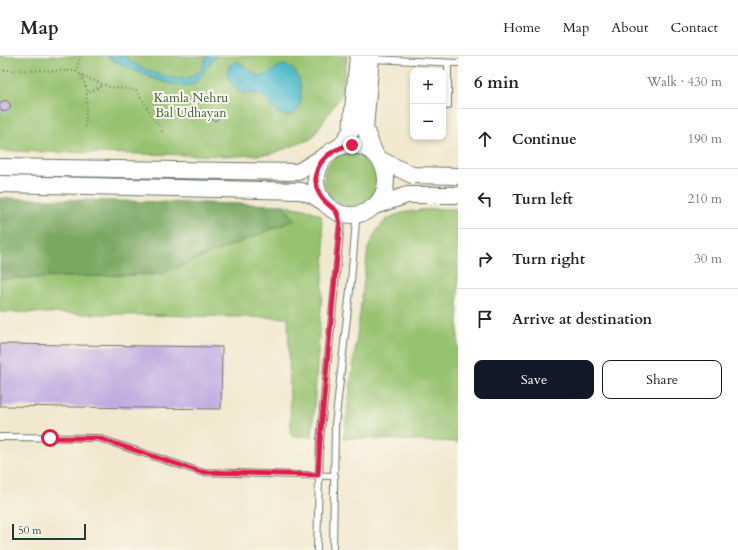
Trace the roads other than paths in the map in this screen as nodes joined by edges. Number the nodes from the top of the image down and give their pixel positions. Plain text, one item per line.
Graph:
1 (364, 57) edge
2 (448, 63) junction
3 (458, 63) edge
4 (448, 106) dead end
5 (334, 150) junction
6 (378, 157) junction
7 (0, 167) edge
8 (458, 176) edge
9 (0, 184) edge
10 (458, 195) edge
11 (330, 207) junction
12 (369, 210) junction
13 (0, 437) edge
14 (318, 475) junction
15 (335, 476) junction
16 (316, 550) edge
17 (333, 550) edge

1 - 2 lane
1 - 5 main road
1 - 6 main road
2 - 3 lane
2 - 4 lane
5 - 6 main road
5 - 7 main road
5 - 11 main road
6 - 8 main road
6 - 12 main road
9 - 11 main road
10 - 12 main road
11 - 12 main road
11 - 14 lane
12 - 15 lane
13 - 14 lane
14 - 15 lane
14 - 16 lane
15 - 17 lane

